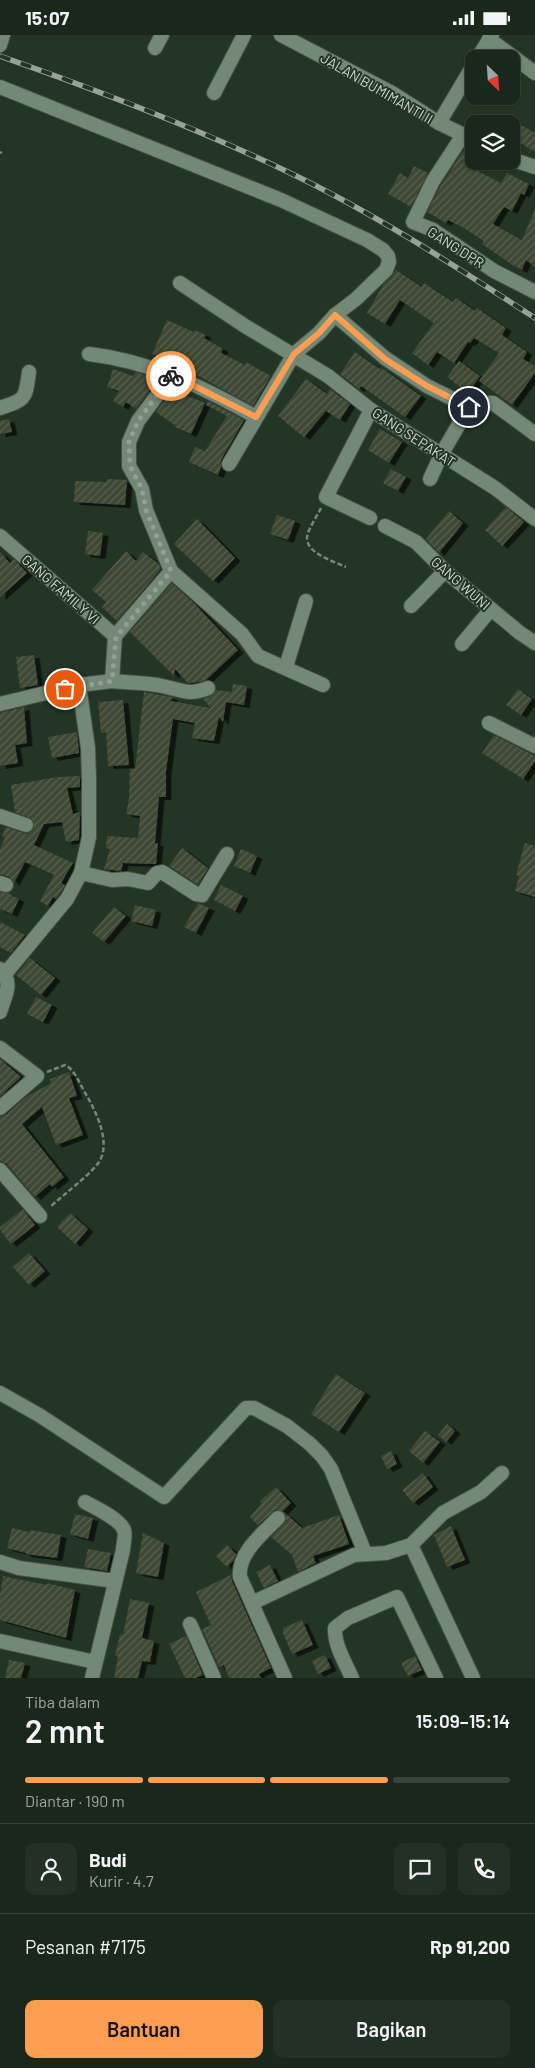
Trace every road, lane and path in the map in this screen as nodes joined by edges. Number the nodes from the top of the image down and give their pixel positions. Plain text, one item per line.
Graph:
1 (4, 35) edge
2 (162, 35) edge
3 (244, 35) edge
4 (281, 35) edge
5 (490, 37) edge
6 (0, 45) edge
7 (155, 48) dead end
8 (482, 50) edge
9 (535, 73) edge
10 (465, 80) edge
11 (0, 87) edge
12 (214, 93) dead end
13 (439, 123) junction
14 (465, 135) edge
15 (465, 142) edge
16 (520, 162) edge
17 (535, 167) edge
18 (180, 283) dead end
19 (535, 292) edge
20 (335, 315) junction
21 (89, 354) dead end
22 (294, 354) junction
23 (29, 372) dead end
24 (173, 375) junction
25 (469, 407) junction
26 (0, 408) edge
27 (371, 410) junction
28 (256, 417) junction
29 (535, 434) edge
30 (441, 455) junction
31 (229, 464) dead end
32 (430, 479) dead end
33 (326, 497) junction
34 (370, 518) dead end
35 (535, 519) edge
36 (385, 525) dead end
37 (0, 536) edge
38 (346, 567) dead end
39 (171, 571) junction
40 (444, 571) junction
41 (306, 601) dead end
42 (411, 606) dead end
43 (491, 609) junction
44 (116, 637) junction
45 (535, 643) edge
46 (462, 644) dead end
47 (286, 667) junction
48 (112, 681) junction
49 (79, 685) junction
50 (323, 685) dead end
51 (208, 688) dead end
52 (0, 704) edge
53 (489, 723) dead end
54 (535, 746) edge
55 (0, 816) edge
56 (26, 825) dead end
57 (227, 854) dead end
58 (82, 873) junction
59 (3, 971) edge
60 (0, 1012) edge
61 (0, 1048) edge
62 (37, 1075) junction
63 (0, 1108) edge
64 (0, 1171) edge
65 (40, 1215) joint
66 (0, 1393) edge
67 (502, 1473) dead end
68 (86, 1502) dead end
69 (278, 1518) dead end
70 (411, 1545) junction
71 (365, 1553) junction
72 (0, 1562) edge
73 (115, 1581) junction
74 (252, 1603) junction
75 (190, 1624) dead end
76 (0, 1641) edge
77 (95, 1662) junction
78 (92, 1678) edge
79 (214, 1678) edge
80 (285, 1678) edge
81 (352, 1678) edge
82 (436, 1678) edge
83 (473, 1678) edge

1 - 6 street
2 - 7 street
3 - 12 street
4 - 13 street, JALAN BUMIMANTI II
5 - 8 street
5 - 9 street
10 - 13 street
11 - 20 street
13 - 14 street, JALAN BUMIMANTI II
15 - 19 street, GANG DPR
16 - 17 street
18 - 22 street, GANG SEPAKAT
20 - 22 street
20 - 25 street
21 - 24 street
22 - 27 street, GANG SEPAKAT
22 - 28 street
23 - 26 street
24 - 28 street
24 - 39 street
25 - 29 street
25 - 30 street
27 - 30 street, GANG SEPAKAT
27 - 33 street
28 - 31 street
30 - 32 street
30 - 35 street, GANG SEPAKAT
33 - 34 street
33 - 38 path
36 - 40 street, GANG WUNI
37 - 44 street, GANG FAMILY VI
39 - 44 street
39 - 47 street
40 - 42 street
40 - 43 street, GANG WUNI
41 - 47 street
43 - 45 street, GANG WUNI
43 - 46 street
44 - 48 street
47 - 50 street
48 - 49 street
48 - 51 street
49 - 52 street
49 - 58 street
53 - 54 street
55 - 56 street
57 - 58 street
58 - 59 street
59 - 60 street
61 - 62 street
62 - 63 street
62 - 65 path
64 - 65 street
66 - 71 street
67 - 70 street
68 - 73 street
69 - 74 street
70 - 71 street
70 - 83 street
71 - 74 street
72 - 73 street
73 - 77 street
74 - 80 street
75 - 79 street
76 - 77 street
77 - 78 street
81 - 82 street

